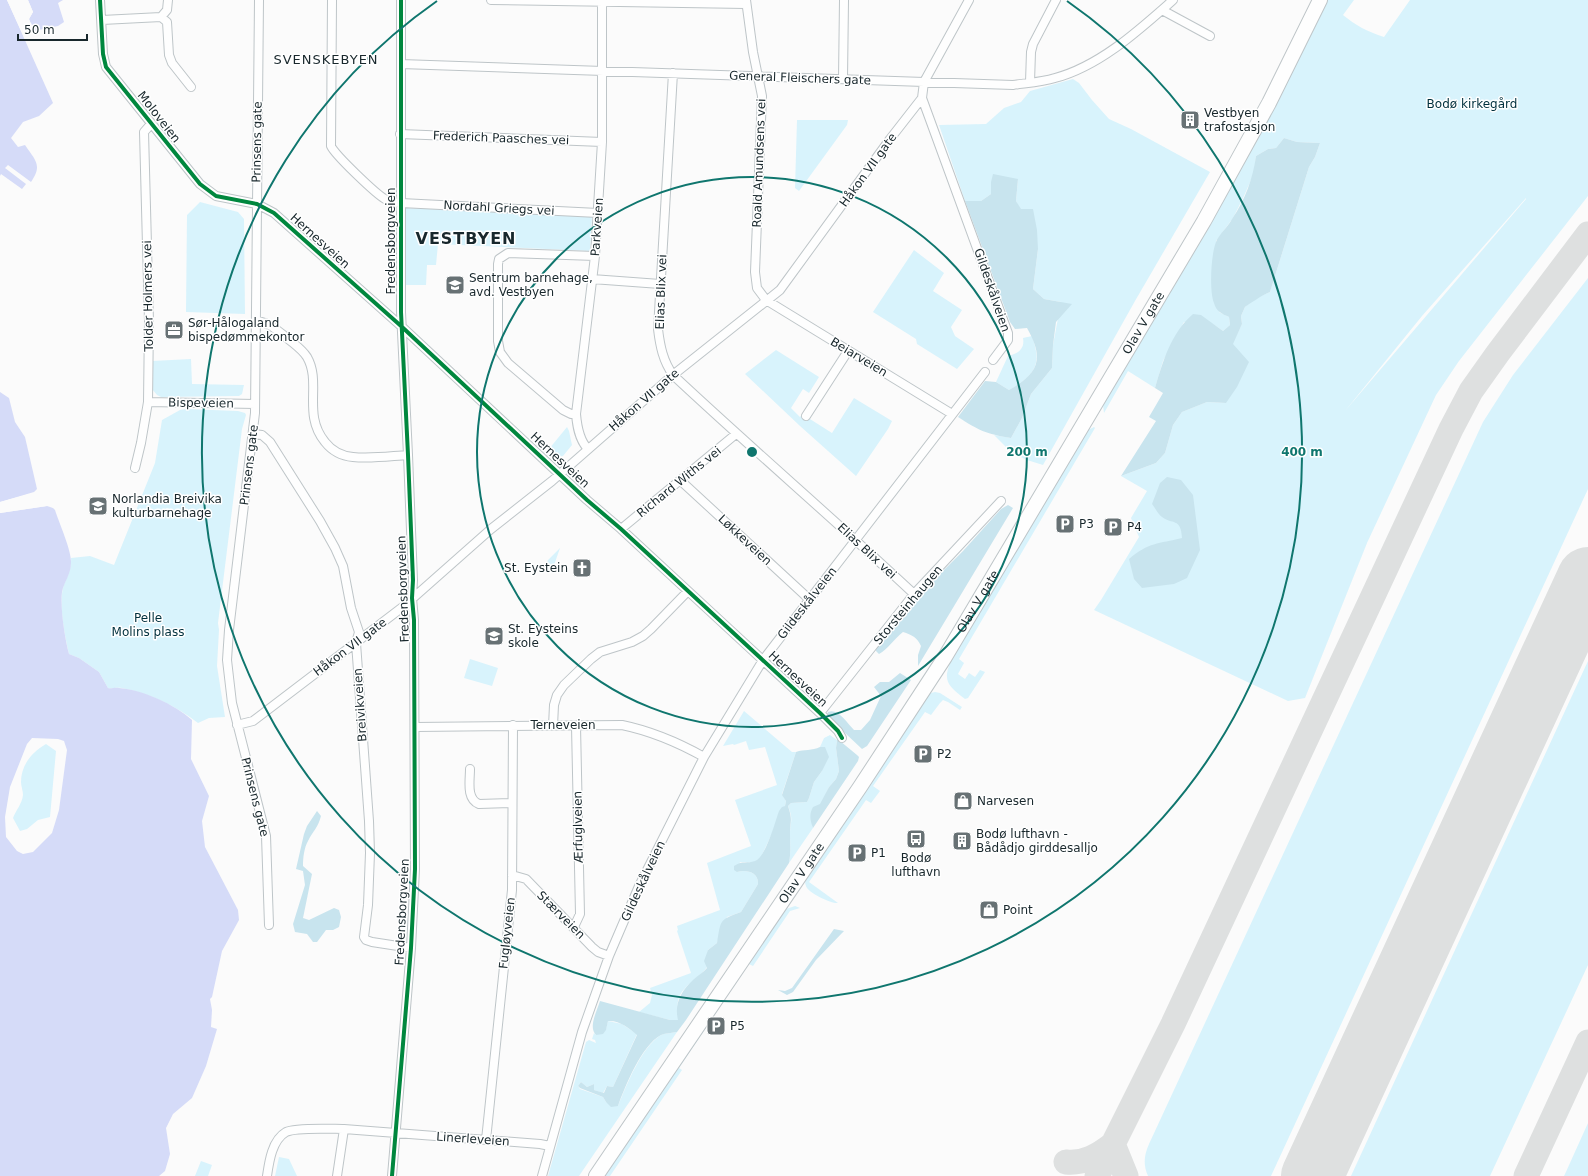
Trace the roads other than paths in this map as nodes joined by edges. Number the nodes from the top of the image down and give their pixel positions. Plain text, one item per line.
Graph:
1 (100, 0) edge
2 (168, 0) edge
3 (259, 0) edge
4 (332, 0) edge
5 (401, 0) edge
6 (491, 0) edge
7 (844, 0) edge
8 (968, 0) edge
9 (1056, 0) edge
10 (1173, 0) edge
11 (1320, 0) edge
12 (602, 1) edge
13 (746, 2) edge
14 (1162, 10) junction
15 (161, 17) junction
16 (102, 20) junction
17 (1210, 36) dead end
18 (401, 64) junction
19 (602, 72) junction
20 (673, 73) junction
21 (758, 77) junction
22 (843, 79) junction
23 (924, 82) junction
24 (1030, 82) junction
25 (191, 87) dead end
26 (922, 98) junction
27 (151, 124) junction
28 (400, 134) junction
29 (602, 142) junction
30 (401, 203) junction
31 (257, 204) junction
32 (598, 213) junction
33 (596, 256) junction
34 (592, 279) junction
35 (660, 284) junction
36 (766, 300) junction
37 (256, 321) junction
38 (401, 326) junction
39 (848, 351) junction
40 (993, 360) dead end
41 (985, 372) dead end
42 (673, 375) junction
43 (148, 402) junction
44 (255, 404) junction
45 (576, 414) junction
46 (952, 414) junction
47 (806, 416) dead end
48 (253, 434) junction
49 (736, 434) junction
50 (588, 449) junction
51 (408, 455) junction
52 (134, 468) dead end
53 (560, 474) junction
54 (681, 481) junction
55 (1001, 501) dead end
56 (621, 529) junction
57 (856, 539) junction
58 (688, 591) junction
59 (914, 594) junction
60 (412, 598) junction
61 (809, 599) junction
62 (356, 643) junction
63 (763, 660) junction
64 (820, 713) junction
65 (237, 725) junction
66 (512, 725) junction
67 (553, 726) junction
68 (576, 726) junction
69 (415, 727) junction
70 (842, 738) dead end
71 (704, 757) junction
72 (470, 769) dead end
73 (512, 803) junction
74 (512, 876) junction
75 (269, 925) dead end
76 (574, 927) junction
77 (411, 948) junction
78 (609, 956) junction
79 (344, 1129) junction
80 (396, 1133) junction
81 (486, 1140) junction
82 (550, 1146) junction
83 (267, 1176) edge
84 (337, 1176) edge
85 (392, 1176) edge
86 (542, 1176) edge
87 (596, 1176) edge

1 - 16 street, Moloveien
2 - 15 street
3 - 31 street, Prinsens gate
4 - 30 street, Nordahl Griegs vei
5 - 18 street, Fredensborgveien
6 - 12 street
7 - 22 street
8 - 23 street
9 - 24 street
10 - 14 street, General Fleischers gate
11 - 87 highway, Olav V gate
12 - 13 street
12 - 19 street, Parkveien
13 - 21 street, Roald Amundsens vei
14 - 17 street
14 - 24 street, General Fleischers gate
15 - 16 street
15 - 25 street
16 - 27 street, Moloveien
18 - 19 street, General Fleischers gate
18 - 28 street, Fredensborgveien
19 - 20 street, General Fleischers gate
19 - 29 street, Parkveien
20 - 21 street, General Fleischers gate
20 - 35 street, Elias Blix vei
21 - 22 street, General Fleischers gate
21 - 36 street, Roald Amundsens vei
22 - 23 street, General Fleischers gate
23 - 24 street, General Fleischers gate
23 - 26 street
26 - 36 street, Håkon VII gate
26 - 40 street, Gildeskålveien
27 - 31 street, Moloveien
27 - 43 street, Tolder Holmers vei
28 - 29 street, Frederich Paasches vei
28 - 30 street, Fredensborgveien
29 - 32 street, Parkveien
30 - 32 street, Nordahl Griegs vei
30 - 38 street, Fredensborgveien
31 - 37 street, Prinsens gate
31 - 38 street, Hernesveien
32 - 33 street, Parkveien
33 - 34 street, Parkveien
33 - 45 street
34 - 35 street
34 - 45 street, Parkveien
35 - 42 street, Elias Blix vei
36 - 39 street, Beiarveien
36 - 42 street, Håkon VII gate
37 - 44 street, Prinsens gate
37 - 51 street
38 - 51 street, Fredensborgveien
38 - 53 street, Hernesveien
39 - 46 street, Beiarveien
39 - 47 street
41 - 46 street, Gildeskålveien
42 - 49 street, Elias Blix vei
42 - 50 street, Håkon VII gate
43 - 44 street, Bispeveien
43 - 52 street, Tolder Holmers vei
44 - 48 street, Prinsens gate
45 - 50 street, Parkveien
46 - 57 street, Gildeskålveien
48 - 62 street, Breivikveien
48 - 65 street, Prinsens gate
49 - 54 street, Richard Withs vei
49 - 57 street, Elias Blix vei
50 - 53 street, Håkon VII gate
51 - 60 street, Fredensborgveien
53 - 56 street, Hernesveien
53 - 60 street, Håkon VII gate
54 - 56 street, Richard Withs vei
54 - 61 street, Løkkeveien
55 - 59 street, Storsteinhaugen
56 - 58 street, Hernesveien
57 - 59 street, Elias Blix vei
57 - 61 street, Gildeskålveien
58 - 63 street, Hernesveien
58 - 67 street
59 - 64 street, Storsteinhaugen
60 - 62 street, Håkon VII gate
60 - 69 street, Fredensborgveien
61 - 63 street, Gildeskålveien
62 - 65 street, Håkon VII gate
62 - 77 street, Breivikveien
63 - 64 street, Hernesveien
63 - 71 street, Gildeskålveien
64 - 70 street, Hernesveien
65 - 75 street, Prinsens gate
66 - 67 street, Terneveien
66 - 69 street, Terneveien
66 - 73 street, Fugløyveien
67 - 68 street, Terneveien
68 - 71 street, Terneveien
68 - 76 street, Ærfuglveien
69 - 77 street, Fredensborgveien
71 - 78 street, Gildeskålveien
72 - 73 street
73 - 74 street, Fugløyveien
74 - 76 street, Stærveien
74 - 81 street, Fugløyveien
76 - 78 street, Stærveien
77 - 80 street, Fredensborgveien
78 - 82 street, Gildeskålveien
79 - 80 street, Linerleveien
79 - 83 street, Linerleveien
79 - 84 street
80 - 81 street, Linerleveien
80 - 85 street, Fredensborgveien
81 - 82 street, Linerleveien
82 - 86 street, Gildeskålveien

